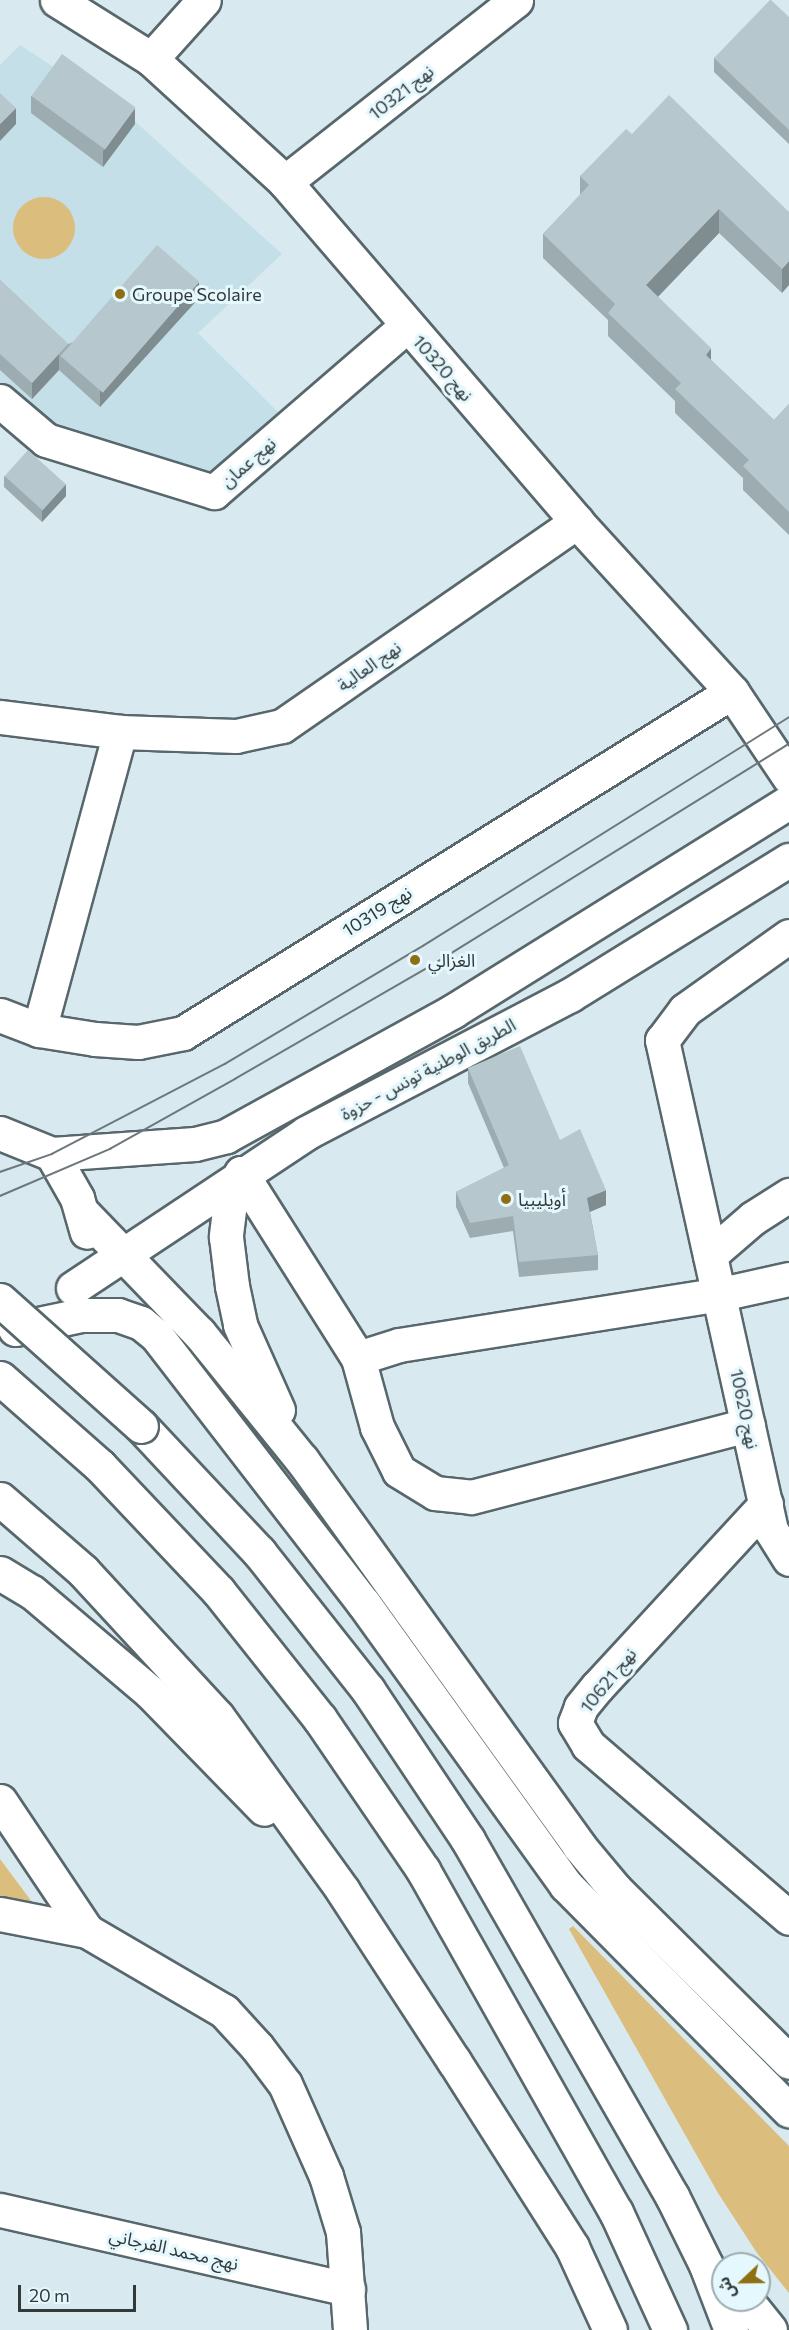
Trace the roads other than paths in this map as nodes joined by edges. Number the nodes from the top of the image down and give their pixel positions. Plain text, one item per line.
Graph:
1 (57, 0) edge
2 (204, 0) edge
3 (515, 0) edge
4 (151, 59) junction
5 (285, 182) junction
6 (406, 326) junction
7 (0, 401) edge
8 (577, 522) junction
9 (732, 692) junction
10 (0, 717) edge
11 (128, 731) junction
12 (789, 777) edge
13 (789, 802) edge
14 (789, 860) edge
15 (789, 936) edge
16 (0, 1015) edge
17 (39, 1030) junction
18 (0, 1133) edge
19 (52, 1154) junction
20 (241, 1173) junction
21 (789, 1195) edge
22 (82, 1212) junction
23 (789, 1212) edge
24 (753, 1218) junction
25 (120, 1255) junction
26 (710, 1255) junction
27 (789, 1279) edge
28 (73, 1288) junction
29 (721, 1294) junction
30 (0, 1300) edge
31 (8, 1335) edge
32 (358, 1358) junction
33 (0, 1378) edge
34 (748, 1425) junction
35 (302, 1460) junction
36 (0, 1499) edge
37 (766, 1504) junction
38 (789, 1559) edge
39 (0, 1573) edge
40 (0, 1801) edge
41 (342, 1891) junction
42 (0, 1914) edge
43 (789, 1918) edge
44 (87, 1931) junction
45 (789, 2062) edge
46 (789, 2110) edge
47 (672, 2196) junction
48 (0, 2210) edge
49 (712, 2252) edge
50 (348, 2289) junction
51 (756, 2312) edge
52 (350, 2330) edge
53 (610, 2330) edge
54 (670, 2330) edge
55 (731, 2330) edge
56 (770, 2330) edge

1 - 4 main road, نهج 10320
2 - 4 main road
3 - 5 main road, نهج 10321
4 - 5 main road, نهج 10320
5 - 6 main road, نهج 10320
6 - 7 main road, نهج عمان
6 - 8 main road, نهج 10320
8 - 9 main road, نهج 10320
8 - 11 main road, نهج العالية
9 - 12 main road, نهج 10320
9 - 17 main road, نهج 10319
10 - 11 main road, نهج العالية
11 - 17 main road
13 - 19 main road, الطريق الوطنية تونس - حزوة
14 - 20 main road, الطريق الوطنية تونس - حزوة
15 - 26 main road
16 - 17 main road, نهج 10319
18 - 19 main road
19 - 22 main road
20 - 25 main road, الطريق الوطنية تونس - حزوة
20 - 32 main road
20 - 35 main road
21 - 24 main road
22 - 25 main road
22 - 28 main road
23 - 24 main road
24 - 26 main road
25 - 28 main road, الطريق الوطنية تونس - حزوة
25 - 35 main road
26 - 29 main road, نهج 10620
27 - 29 main road
28 - 31 main road, الطريق الوطنية تونس - حزوة
29 - 32 main road
29 - 34 main road, نهج 10620
30 - 47 main road, bridge
31 - 46 main road
32 - 34 main road
33 - 54 main road
34 - 37 main road, نهج 10620
35 - 45 main road
36 - 41 main road
37 - 38 main road, نهج 10620
37 - 43 main road, نهج 10621
39 - 41 main road
40 - 44 main road
41 - 53 main road
42 - 44 main road
44 - 50 main road
47 - 49 main road
47 - 55 main road
48 - 50 main road, نهج محمد الفرجاني
50 - 52 main road
51 - 56 main road

